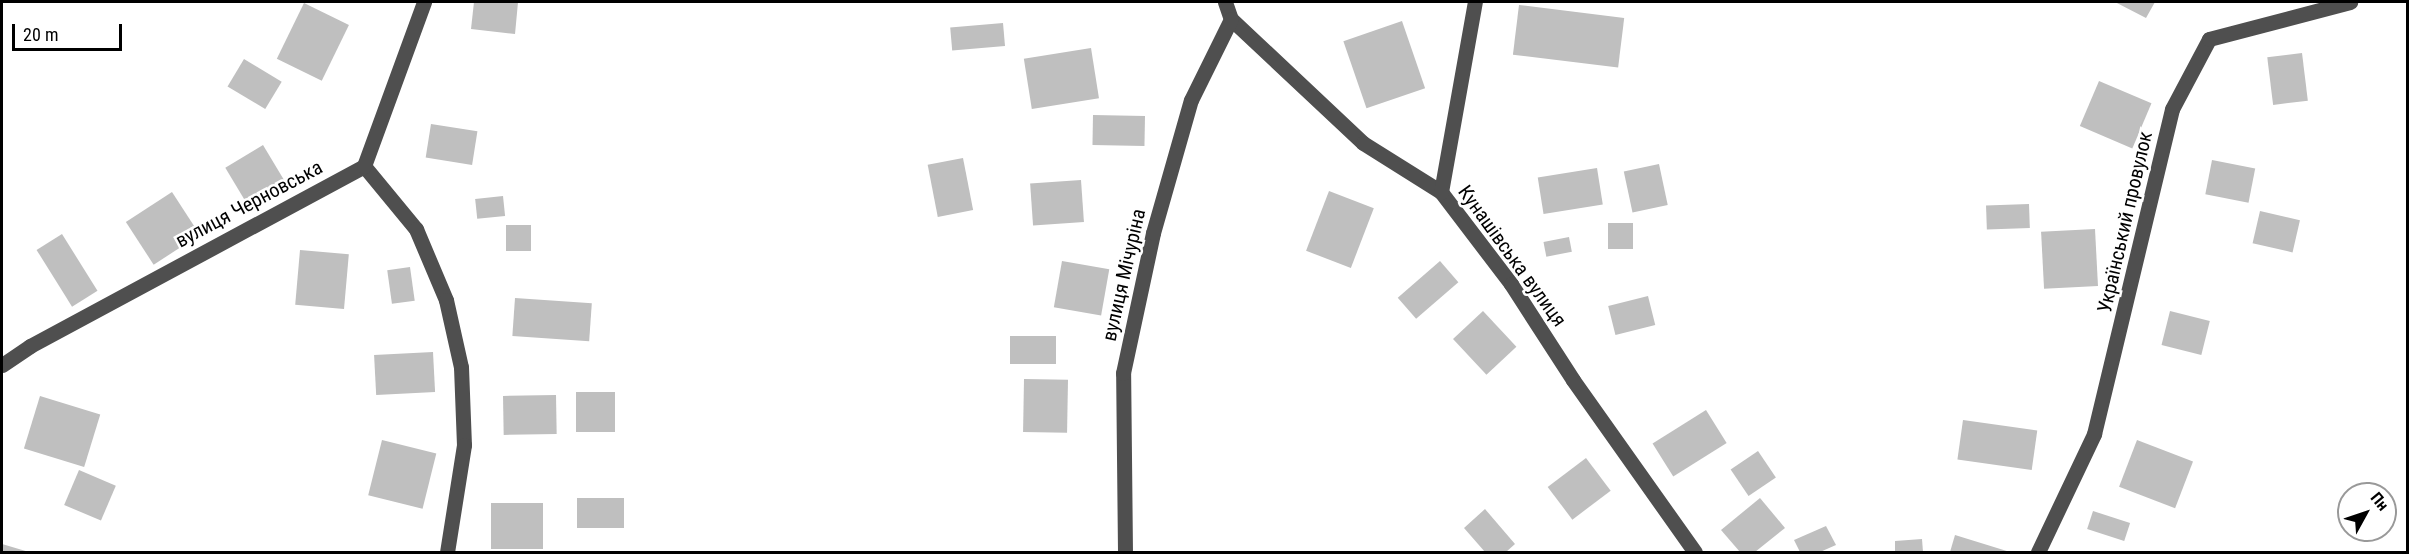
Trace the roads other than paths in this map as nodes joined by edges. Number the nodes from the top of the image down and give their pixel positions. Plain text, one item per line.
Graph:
1 (424, 2) edge
2 (1225, 2) edge
3 (1475, 2) edge
4 (2350, 2) edge
5 (1231, 19) junction
6 (364, 166) junction
7 (1441, 192) junction
8 (2, 365) edge
9 (447, 552) edge
10 (1125, 552) edge
11 (1695, 552) edge
12 (2038, 552) edge

1 - 6 street
2 - 5 street, Кунашівська вулиця
3 - 7 street
4 - 12 street, Український провулок
5 - 7 street, Кунашівська вулиця
5 - 10 street, вулиця Мічуріна
6 - 8 street, вулиця Черновська
6 - 9 street
7 - 11 street, Кунашівська вулиця

